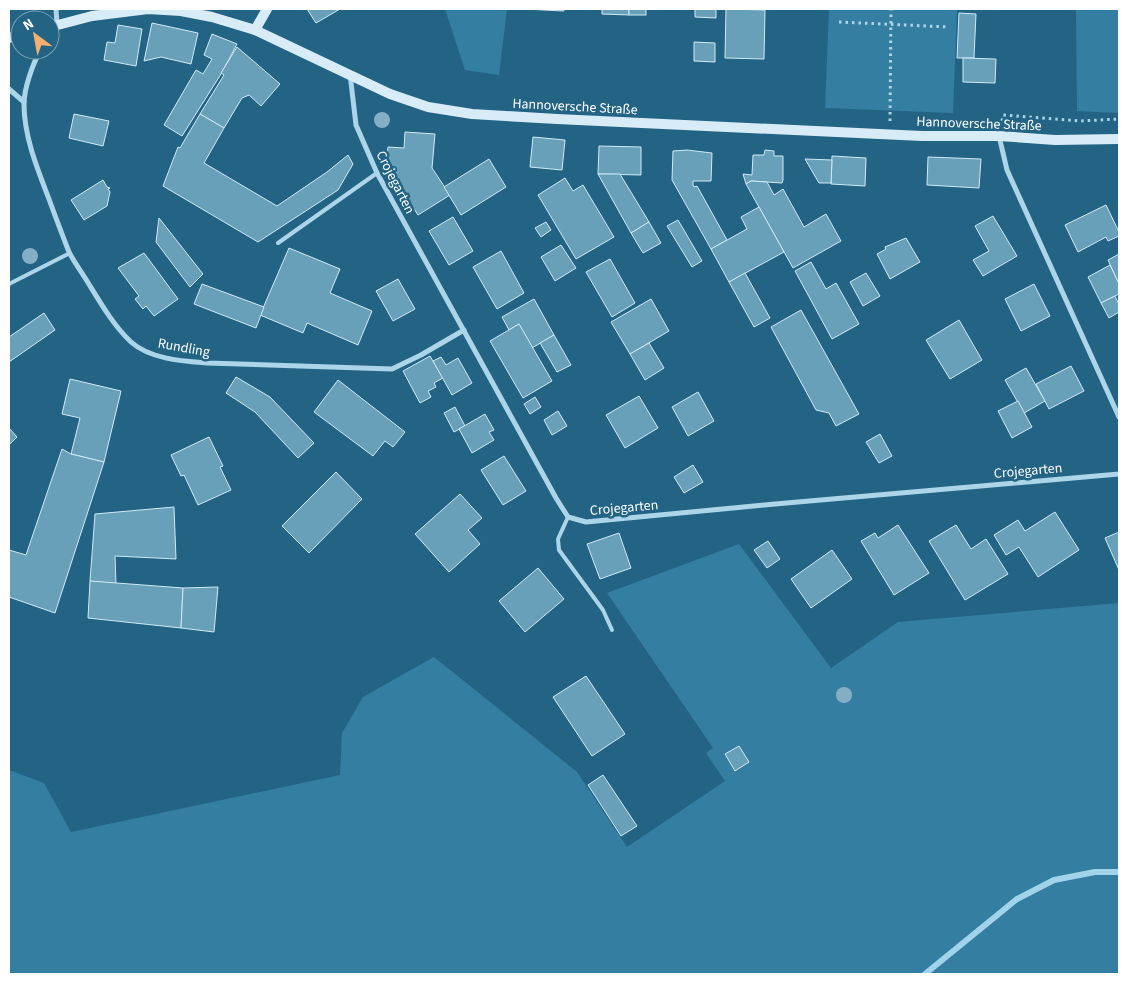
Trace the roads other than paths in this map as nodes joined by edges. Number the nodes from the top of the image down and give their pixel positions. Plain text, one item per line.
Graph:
1 (267, 9) edge
2 (60, 24) edge
3 (256, 30) junction
4 (35, 60) edge
5 (350, 74) junction
6 (9, 89) edge
7 (24, 102) junction
8 (999, 136) junction
9 (1119, 139) edge
10 (377, 173) junction
11 (278, 243) dead end
12 (70, 253) junction
13 (9, 284) edge
14 (464, 330) junction
15 (1119, 417) edge
16 (1119, 474) edge
17 (568, 517) junction
18 (612, 630) dead end

1 - 3 street
2 - 3 street, Hannoversche Straße
3 - 5 street, Hannoversche Straße
4 - 7 street, Rundling
5 - 8 street, Hannoversche Straße
5 - 10 street, Crojegarten
6 - 7 street
7 - 12 street, Rundling
8 - 9 street, Hannoversche Straße
8 - 15 street
10 - 11 lane
10 - 14 street, Crojegarten
12 - 13 lane
12 - 14 street, Rundling
14 - 17 street, Crojegarten
16 - 17 street, Crojegarten
17 - 18 lane

